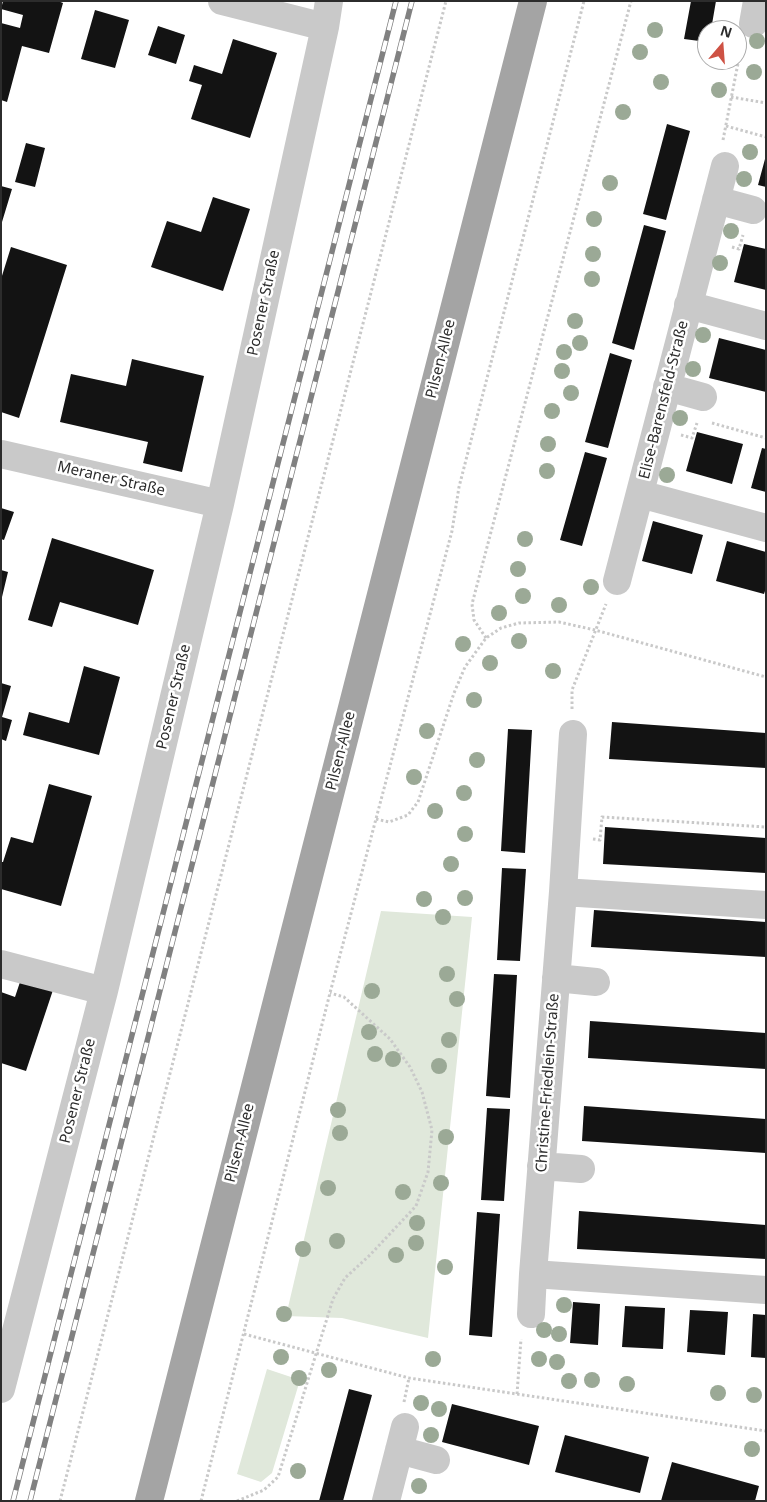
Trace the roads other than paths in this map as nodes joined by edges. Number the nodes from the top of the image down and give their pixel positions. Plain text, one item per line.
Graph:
1 (222, 1) edge
2 (533, 1) edge
3 (327, 14) edge
4 (725, 166) road end
5 (716, 200) junction
6 (753, 210) dead end
7 (688, 306) junction
8 (766, 326) edge
9 (667, 387) junction
10 (702, 413) road end
11 (1, 454) edge
12 (640, 494) junction
13 (220, 504) junction
14 (766, 528) edge
15 (616, 581) road end
16 (573, 734) road end
17 (563, 892) junction
18 (766, 905) edge
19 (1, 964) edge
20 (556, 978) junction
21 (596, 982) dead end
22 (104, 991) junction
23 (542, 1166) junction
24 (581, 1169) dead end
25 (533, 1274) junction
26 (766, 1290) edge
27 (531, 1314) road end
28 (1, 1389) edge
29 (436, 1460) dead end
30 (149, 1501) edge
31 (386, 1501) edge

1 - 3 street
2 - 30 main road, Pilsen-Allee
3 - 13 street, Posener Straße
4 - 5 street, Elise-Barensfeld-Straße
5 - 6 street
5 - 7 street, Elise-Barensfeld-Straße
7 - 8 street, Elise-Barensfeld-Straße
7 - 9 street, Elise-Barensfeld-Straße
9 - 10 street
9 - 12 street, Elise-Barensfeld-Straße
11 - 13 street, Meraner Straße
12 - 14 street, Elise-Barensfeld-Straße
12 - 15 street, Elise-Barensfeld-Straße
13 - 22 street, Posener Straße
16 - 17 street, Christine-Friedlein-Straße
17 - 18 street
17 - 20 street, Christine-Friedlein-Straße
19 - 22 street
20 - 21 street
20 - 23 street, Christine-Friedlein-Straße
22 - 28 street, Posener Straße
23 - 24 street
23 - 25 street, Christine-Friedlein-Straße
25 - 26 street
25 - 27 street, Christine-Friedlein-Straße
29 - 31 street

